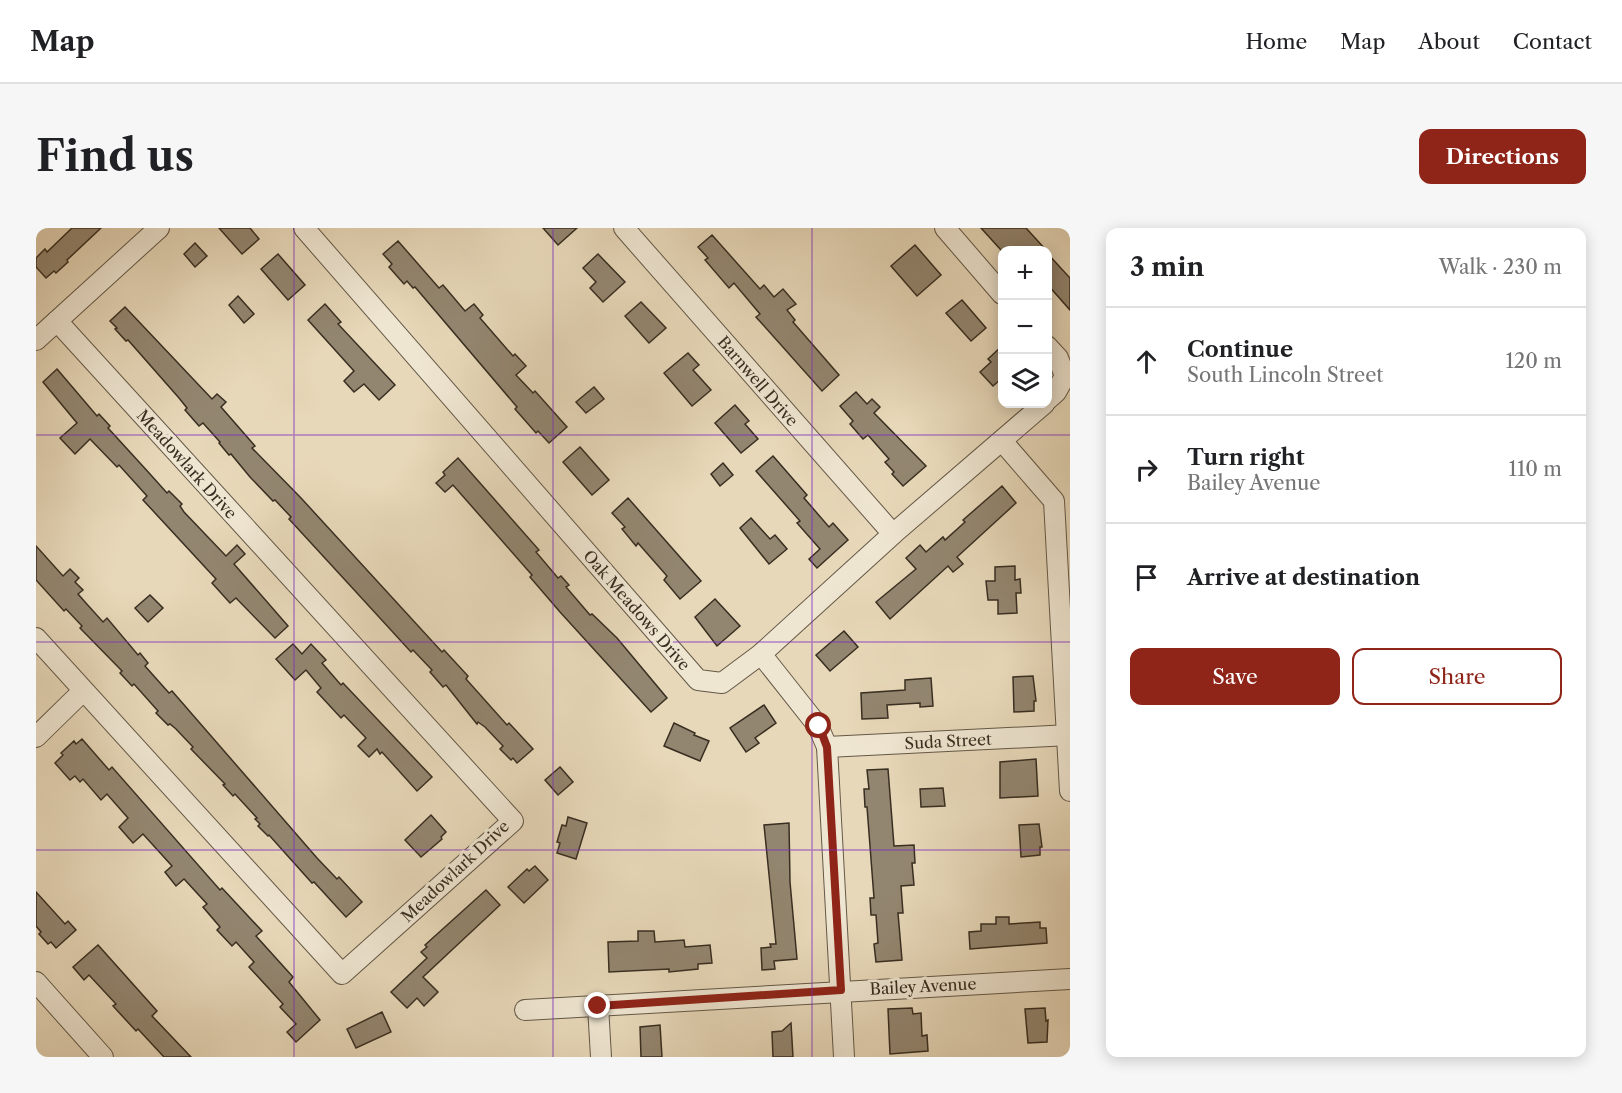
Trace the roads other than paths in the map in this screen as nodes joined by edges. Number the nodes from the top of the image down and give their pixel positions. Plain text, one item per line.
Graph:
1 (159, 228) edge
2 (304, 228) edge
3 (624, 228) edge
4 (945, 228) edge
5 (998, 289) edge
6 (57, 321) junction
7 (36, 340) edge
8 (1052, 351) edge
9 (1052, 396) edge
10 (1039, 408) edge
11 (1002, 441) junction
12 (893, 534) junction
13 (36, 639) edge
14 (761, 654) junction
15 (83, 691) junction
16 (1069, 736) edge
17 (36, 737) edge
18 (827, 747) junction
19 (1070, 791) edge
20 (1070, 979) edge
21 (36, 982) edge
22 (841, 990) junction
23 (598, 1006) junction
24 (525, 1010) dead end
25 (104, 1057) edge
26 (601, 1057) edge
27 (844, 1057) edge

1 - 6 street
2 - 14 street, Oak Meadows Drive
3 - 12 street, Barnwell Drive
4 - 5 street
6 - 7 street
6 - 15 street, Meadowlark Drive
8 - 9 street
10 - 11 street, Oak Meadows Drive
11 - 12 street, Oak Meadows Drive
11 - 16 street
12 - 14 street, Oak Meadows Drive
13 - 15 street, Meadowlark Drive
14 - 18 street
15 - 17 street
16 - 18 street, Suda Street
16 - 19 street
18 - 22 street
20 - 22 street, Bailey Avenue
21 - 25 street
22 - 23 street, Bailey Avenue
22 - 27 street
23 - 24 street, Bailey Avenue
23 - 26 street

